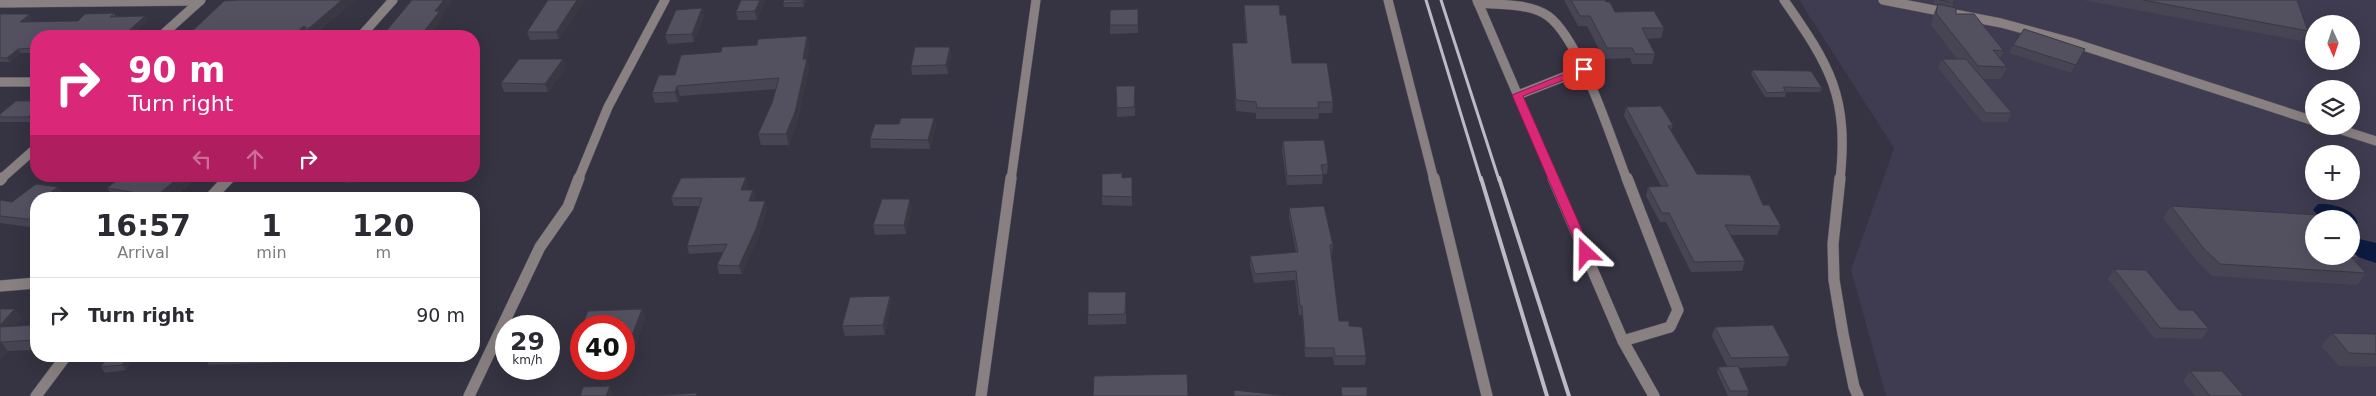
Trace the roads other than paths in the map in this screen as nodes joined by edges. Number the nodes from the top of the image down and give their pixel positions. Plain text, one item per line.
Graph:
1 (393, 0) edge
2 (665, 0) edge
3 (1036, 0) edge
4 (1388, 0) edge
5 (1784, 0) edge
6 (1883, 0) edge
7 (201, 1) edge
8 (1477, 1) edge
9 (0, 3) edge
10 (168, 30) edge
11 (366, 30) edge
12 (1584, 69) junction
13 (0, 82) edge
14 (30, 82) edge
15 (1518, 95) junction
16 (2305, 118) edge
17 (2355, 135) edge
18 (2376, 142) edge
19 (30, 153) edge
20 (0, 180) edge
21 (225, 182) edge
22 (216, 192) edge
23 (30, 284) edge
24 (0, 286) edge
25 (1623, 341) junction
26 (62, 362) edge
27 (36, 396) edge
28 (469, 396) edge
29 (981, 396) edge
30 (1487, 396) edge
31 (1654, 396) edge
32 (1858, 396) edge

1 - 11 street
2 - 28 street
3 - 29 street
4 - 30 street
5 - 32 street
6 - 16 street
7 - 9 street
7 - 10 street
8 - 12 street
8 - 15 street
12 - 15 street
12 - 25 street
13 - 14 street
15 - 25 street
17 - 18 street
19 - 20 street
21 - 22 street
23 - 24 street
25 - 31 street
26 - 27 street

